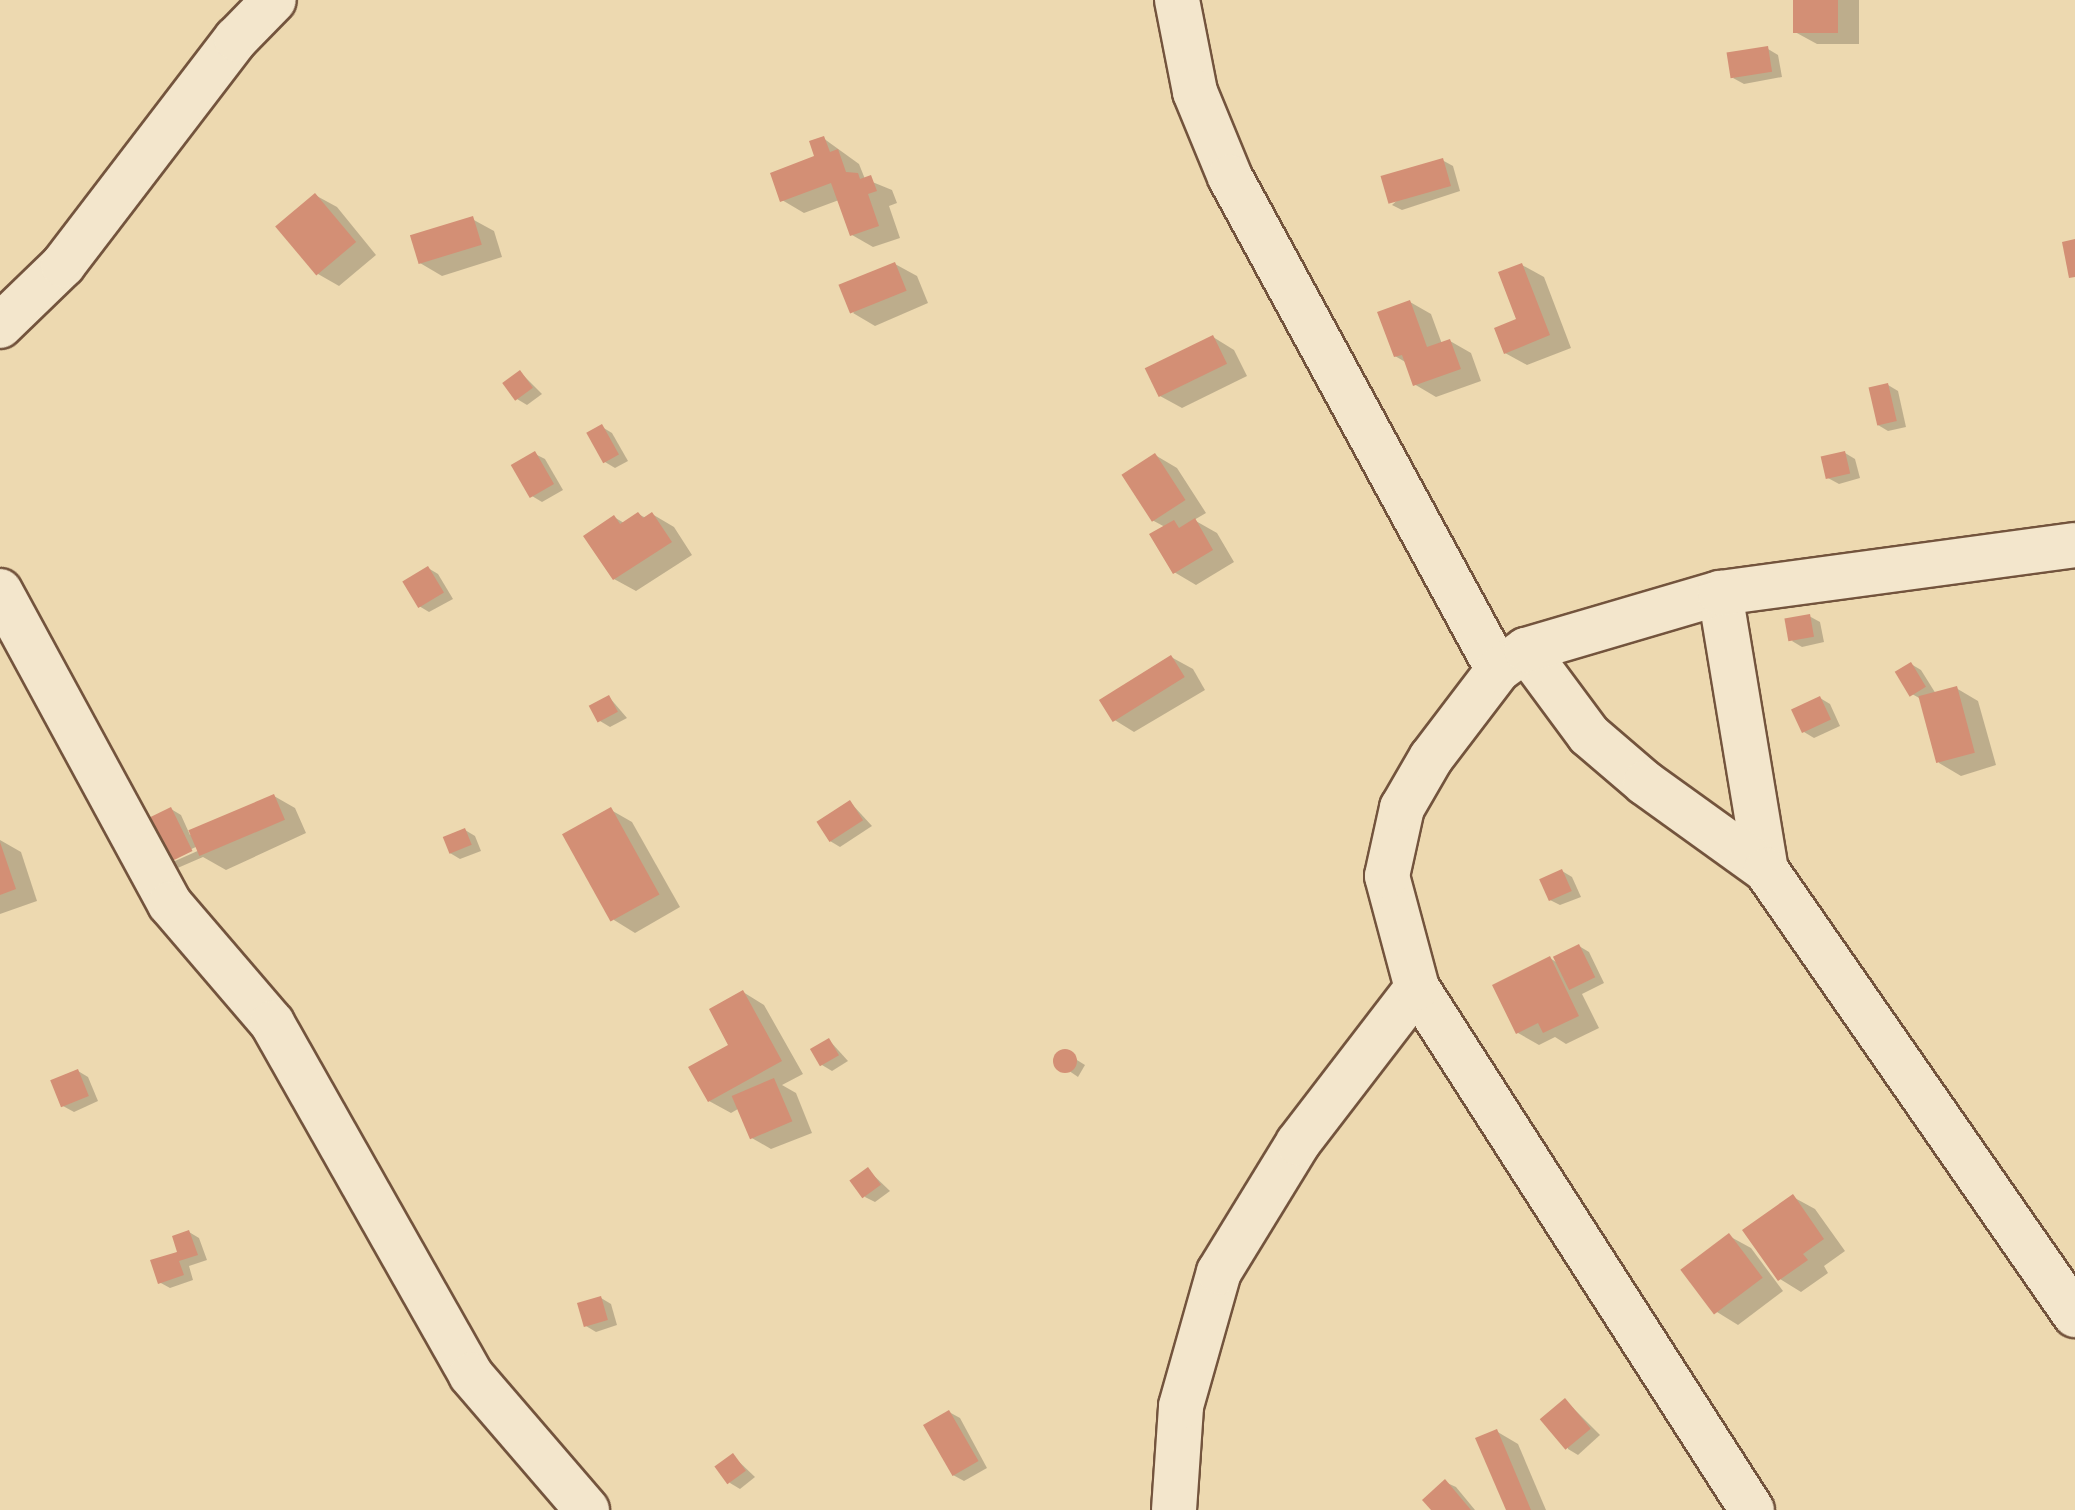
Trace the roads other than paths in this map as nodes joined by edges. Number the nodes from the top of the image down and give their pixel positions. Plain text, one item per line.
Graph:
1 (274, 0) edge
2 (1177, 0) edge
3 (0, 326) edge
4 (2075, 545) edge
5 (0, 591) edge
6 (1720, 593) junction
7 (1512, 660) junction
8 (1766, 870) junction
9 (1417, 988) junction
10 (2075, 1315) edge
11 (587, 1510) edge
12 (1174, 1510) edge
13 (1752, 1510) edge

1 - 3 street
2 - 7 street
4 - 6 street
5 - 11 street
6 - 7 street
6 - 8 street
7 - 8 street
7 - 9 street
8 - 10 street
9 - 12 street
9 - 13 street

